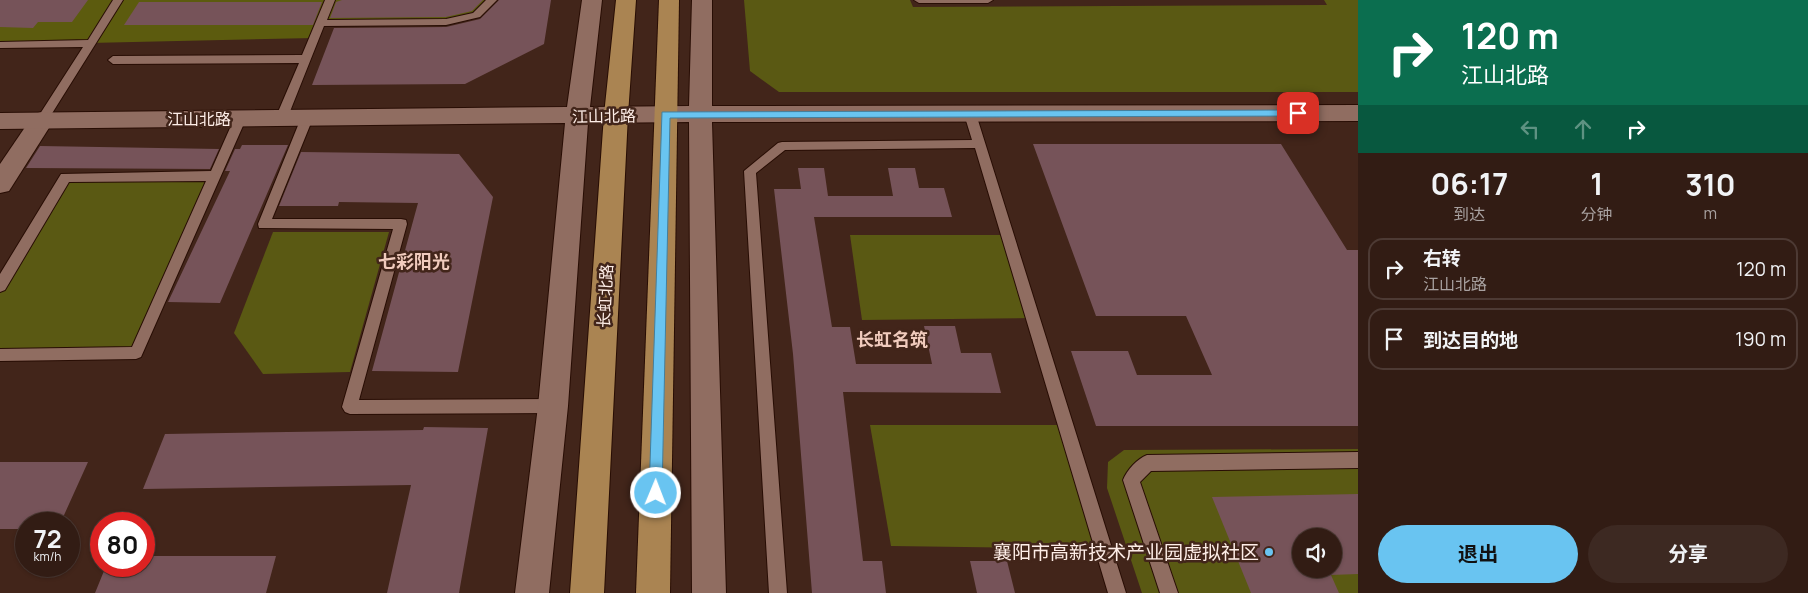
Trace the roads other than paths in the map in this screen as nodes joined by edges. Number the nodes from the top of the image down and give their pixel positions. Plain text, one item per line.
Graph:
1 (118, 0) edge
2 (330, 0) edge
3 (492, 0) edge
4 (592, 0) edge
5 (626, 0) edge
6 (669, 0) edge
7 (702, 0) edge
8 (919, 0) edge
9 (988, 0) edge
10 (320, 23) junction
11 (92, 43) junction
12 (0, 45) edge
13 (306, 59) junction
14 (113, 60) dead end
15 (1358, 113) edge
16 (665, 114) junction
17 (700, 114) junction
18 (970, 114) junction
19 (616, 115) junction
20 (577, 116) junction
21 (307, 118) junction
22 (240, 119) junction
23 (281, 119) junction
24 (42, 120) junction
25 (0, 121) edge
26 (979, 144) junction
27 (215, 176) junction
28 (0, 184) edge
29 (0, 286) edge
30 (0, 355) edge
31 (553, 406) junction
32 (1358, 460) edge
33 (532, 593) edge
34 (588, 593) edge
35 (653, 593) edge
36 (709, 593) edge
37 (778, 593) edge
38 (1117, 593) edge
39 (1169, 593) edge

1 - 11 lane
2 - 10 lane
3 - 10 lane
4 - 20 street
5 - 19 highway, 长虹北路
6 - 16 highway
7 - 17 street
8 - 9 lane
10 - 13 lane
11 - 12 lane
11 - 24 lane
13 - 14 lane
13 - 23 lane
15 - 18 street, 江山北路
16 - 17 street, 江山北路
16 - 19 street, 江山北路
16 - 35 highway
17 - 18 street, 江山北路
17 - 36 street
18 - 26 lane
19 - 20 street, 江山北路
19 - 34 highway, 长虹北路
20 - 21 street, 江山北路
20 - 31 street
21 - 23 street, 江山北路
21 - 31 lane
22 - 23 street, 江山北路
22 - 24 street, 江山北路
22 - 27 lane
24 - 25 street, 江山北路
24 - 28 street
26 - 37 lane
26 - 38 lane
27 - 29 lane
27 - 30 lane
31 - 33 street
32 - 39 lane

